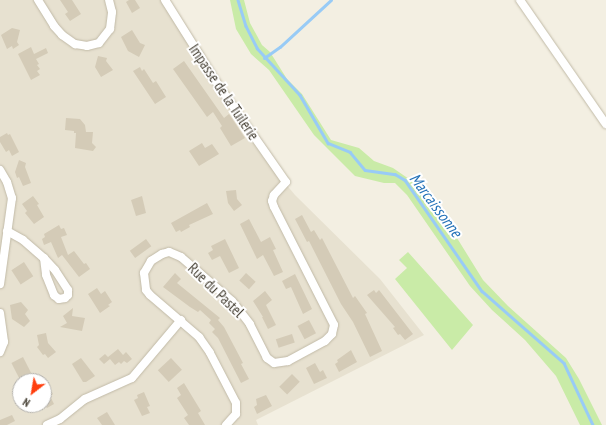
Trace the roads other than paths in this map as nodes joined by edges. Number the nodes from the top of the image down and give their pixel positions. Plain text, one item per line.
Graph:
1 (38, 0) edge
2 (109, 0) edge
3 (165, 0) edge
4 (520, 0) edge
5 (606, 124) edge
6 (0, 170) edge
7 (286, 182) joint
8 (7, 231) junction
9 (44, 258) dead end
10 (0, 284) edge
11 (0, 313) edge
12 (181, 320) junction
13 (0, 352) edge
14 (47, 425) edge
15 (226, 425) edge

1 - 2 street
3 - 7 street, Impasse de la Tuilerie
4 - 5 street
6 - 8 street
7 - 12 street, Rue du Pastel
8 - 9 street
8 - 10 street
11 - 13 street
12 - 14 street
12 - 15 street, Rue du Pastel

